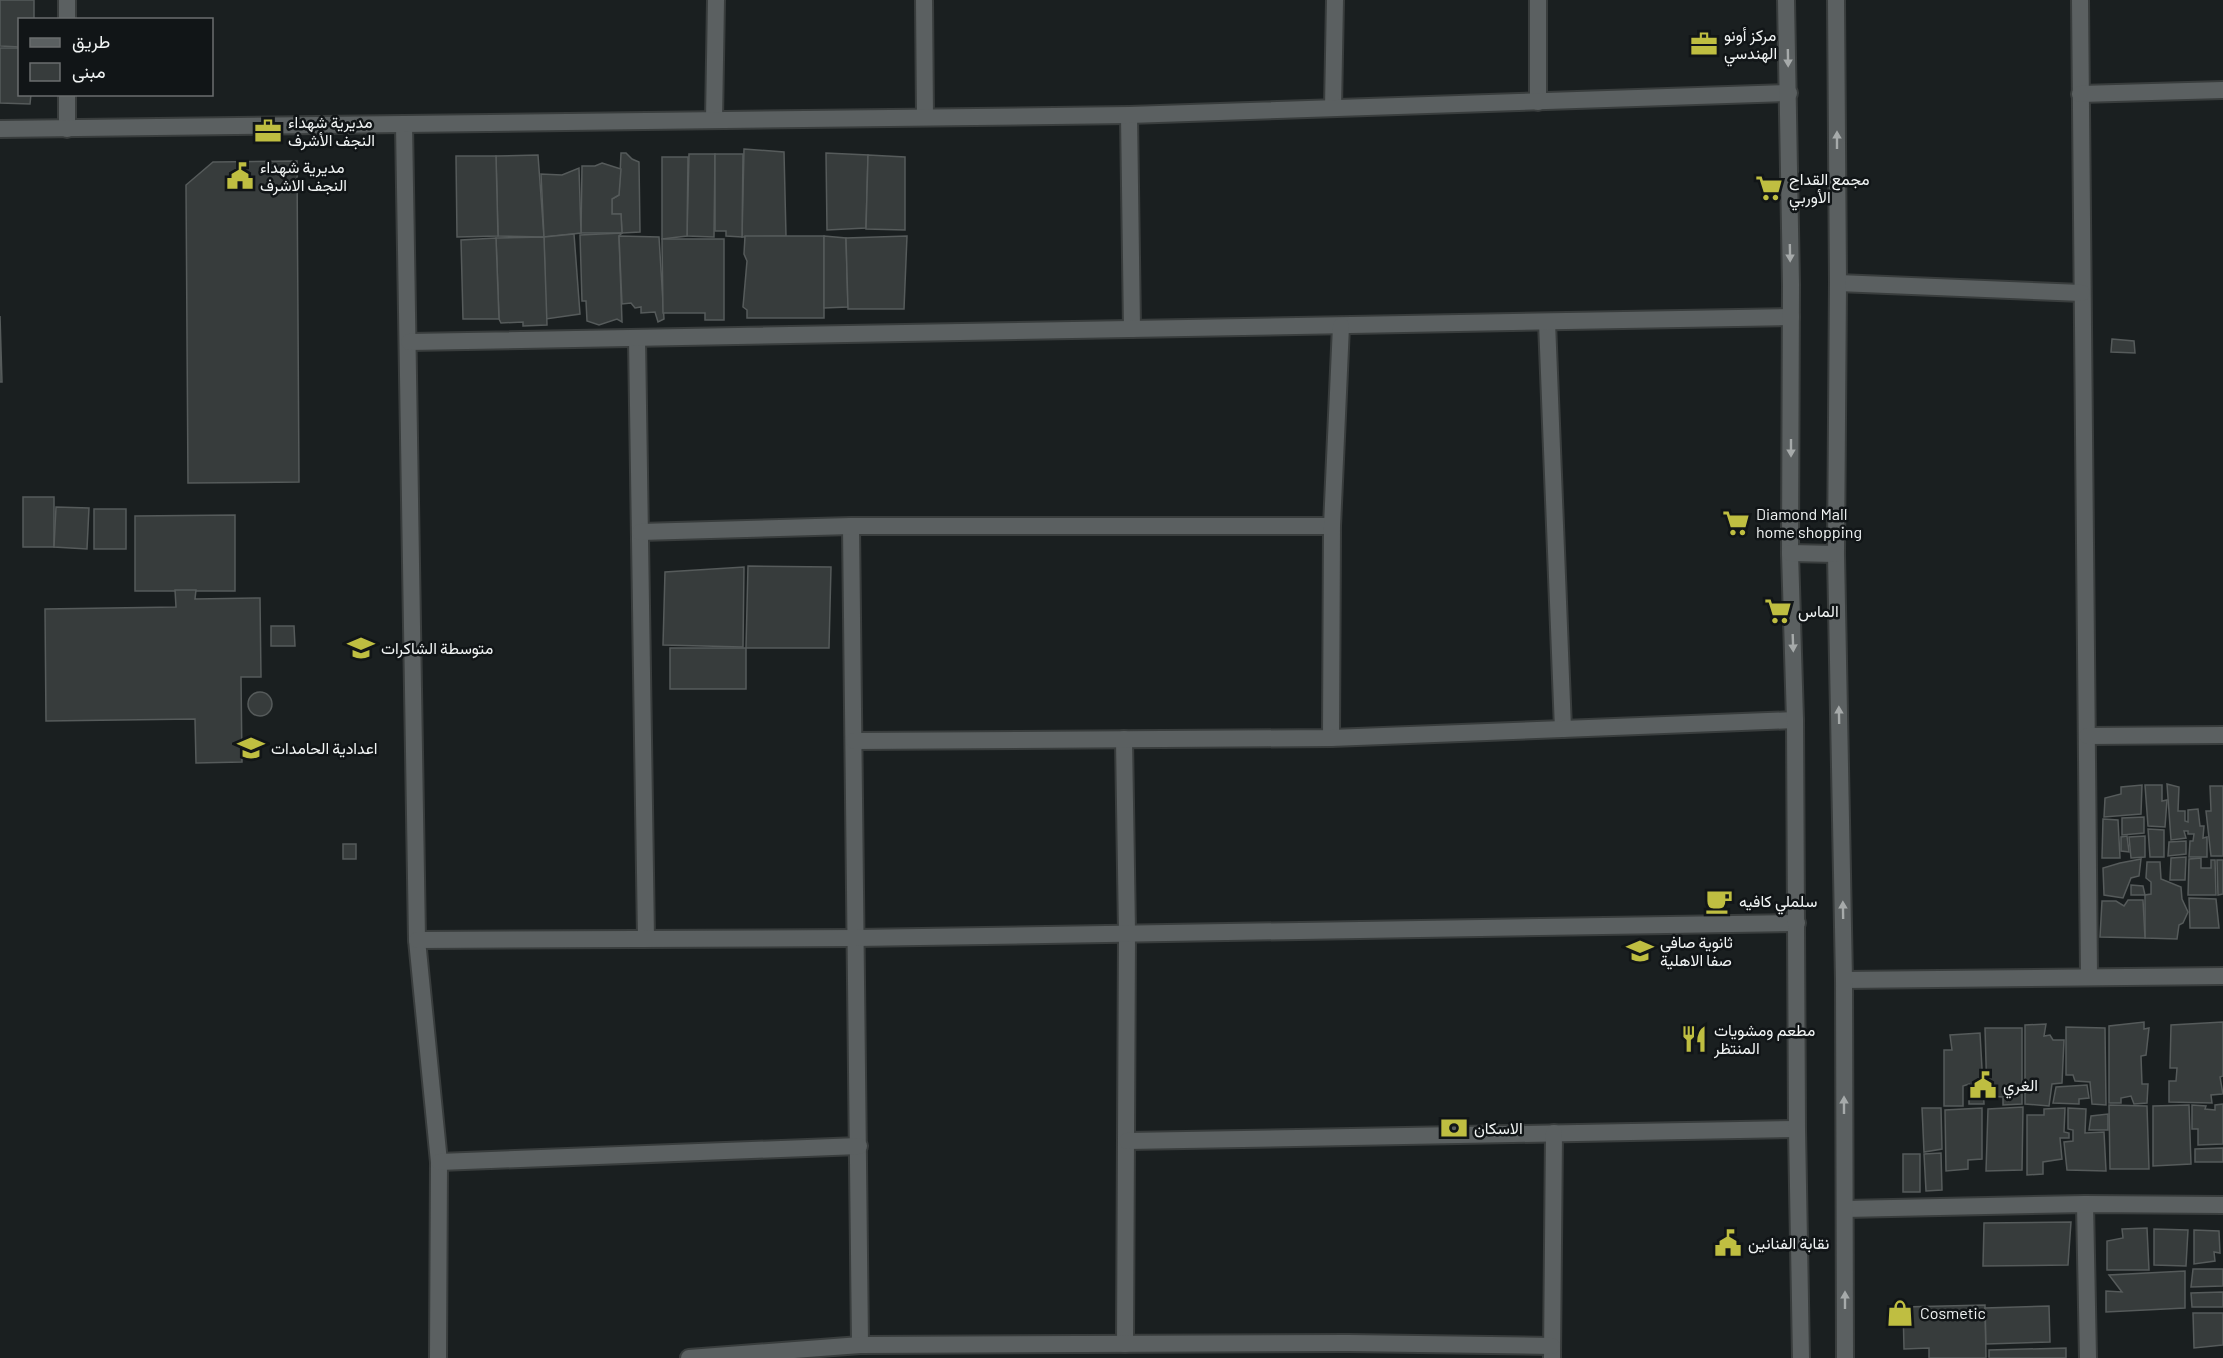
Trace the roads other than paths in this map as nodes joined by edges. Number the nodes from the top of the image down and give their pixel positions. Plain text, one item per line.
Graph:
1 (66, 0) edge
2 (716, 0) edge
3 (924, 0) edge
4 (1335, 0) edge
5 (1538, 0) edge
6 (1786, 0) edge
7 (1836, 0) edge
8 (2080, 0) edge
9 (67, 18) edge
10 (2223, 90) edge
11 (1789, 93) junction
12 (2080, 94) junction
13 (67, 96) edge
14 (1538, 102) junction
15 (1333, 108) junction
16 (1128, 115) junction
17 (925, 117) junction
18 (714, 120) junction
19 (404, 124) junction
20 (0, 129) edge
21 (67, 129) junction
22 (1838, 283) junction
23 (2082, 293) junction
24 (1791, 317) junction
25 (1547, 322) junction
26 (1341, 326) junction
27 (1132, 329) junction
28 (637, 339) junction
29 (409, 342) junction
30 (1332, 525) junction
31 (851, 526) junction
32 (640, 532) junction
33 (1790, 553) junction
34 (1836, 554) junction
35 (1795, 720) junction
36 (1563, 729) junction
37 (2223, 735) edge
38 (2087, 736) junction
39 (1331, 738) junction
40 (1124, 739) junction
41 (854, 741) junction
42 (1797, 923) junction
43 (1127, 933) junction
44 (856, 938) junction
45 (646, 939) junction
46 (417, 940) junction
47 (2223, 976) edge
48 (2089, 977) junction
49 (1844, 980) junction
50 (1797, 1129) junction
51 (1554, 1133) junction
52 (1127, 1141) junction
53 (859, 1146) junction
54 (439, 1162) junction
55 (2085, 1204) junction
56 (2223, 1205) edge
57 (1845, 1209) junction
58 (1125, 1344) junction
59 (860, 1345) junction
60 (1348, 1350) edge
61 (1552, 1352) edge
62 (438, 1358) edge
63 (689, 1358) edge
64 (1801, 1358) edge
65 (1845, 1358) edge
66 (2088, 1358) edge

1 - 9 street
2 - 18 street
3 - 17 street
4 - 15 street
5 - 14 street
6 -> 11 street
22 -> 7 street
8 - 12 street
10 - 12 street
11 - 14 street
11 -> 24 street
12 - 23 street
13 - 21 street
14 - 15 street
15 - 16 street
16 - 17 street
16 - 27 street
17 - 18 street
18 - 19 street
19 - 21 street
19 - 29 street
20 - 21 street
22 - 23 street
22 - 34 street
23 - 38 street
24 - 25 street
24 -> 33 street
25 - 26 street
25 - 36 street
26 - 27 street
26 - 30 street
27 - 28 street
28 - 29 street
28 - 32 street
29 - 46 street
30 - 31 street
30 - 39 street
31 - 32 street
31 - 41 street
32 - 45 street
33 - 34 street
33 -> 35 street
49 -> 34 street
35 - 36 street
35 - 42 street
36 - 39 street
37 - 38 street
38 - 48 street
39 - 40 street
40 - 41 street
40 - 43 street
41 - 44 street
42 - 43 street
42 - 50 street
43 - 44 street
43 - 52 street
44 - 45 street
44 - 53 street
45 - 46 street
46 - 54 street
47 - 48 street
48 - 49 street
57 -> 49 street
50 - 51 street
50 - 64 street
51 - 52 street
51 - 61 street
52 - 58 street
53 - 54 street
53 - 59 street
54 - 62 street
55 - 56 street
55 - 57 street
55 - 66 street
65 -> 57 street
58 - 59 street
58 - 60 street
59 - 63 street
60 - 61 street

